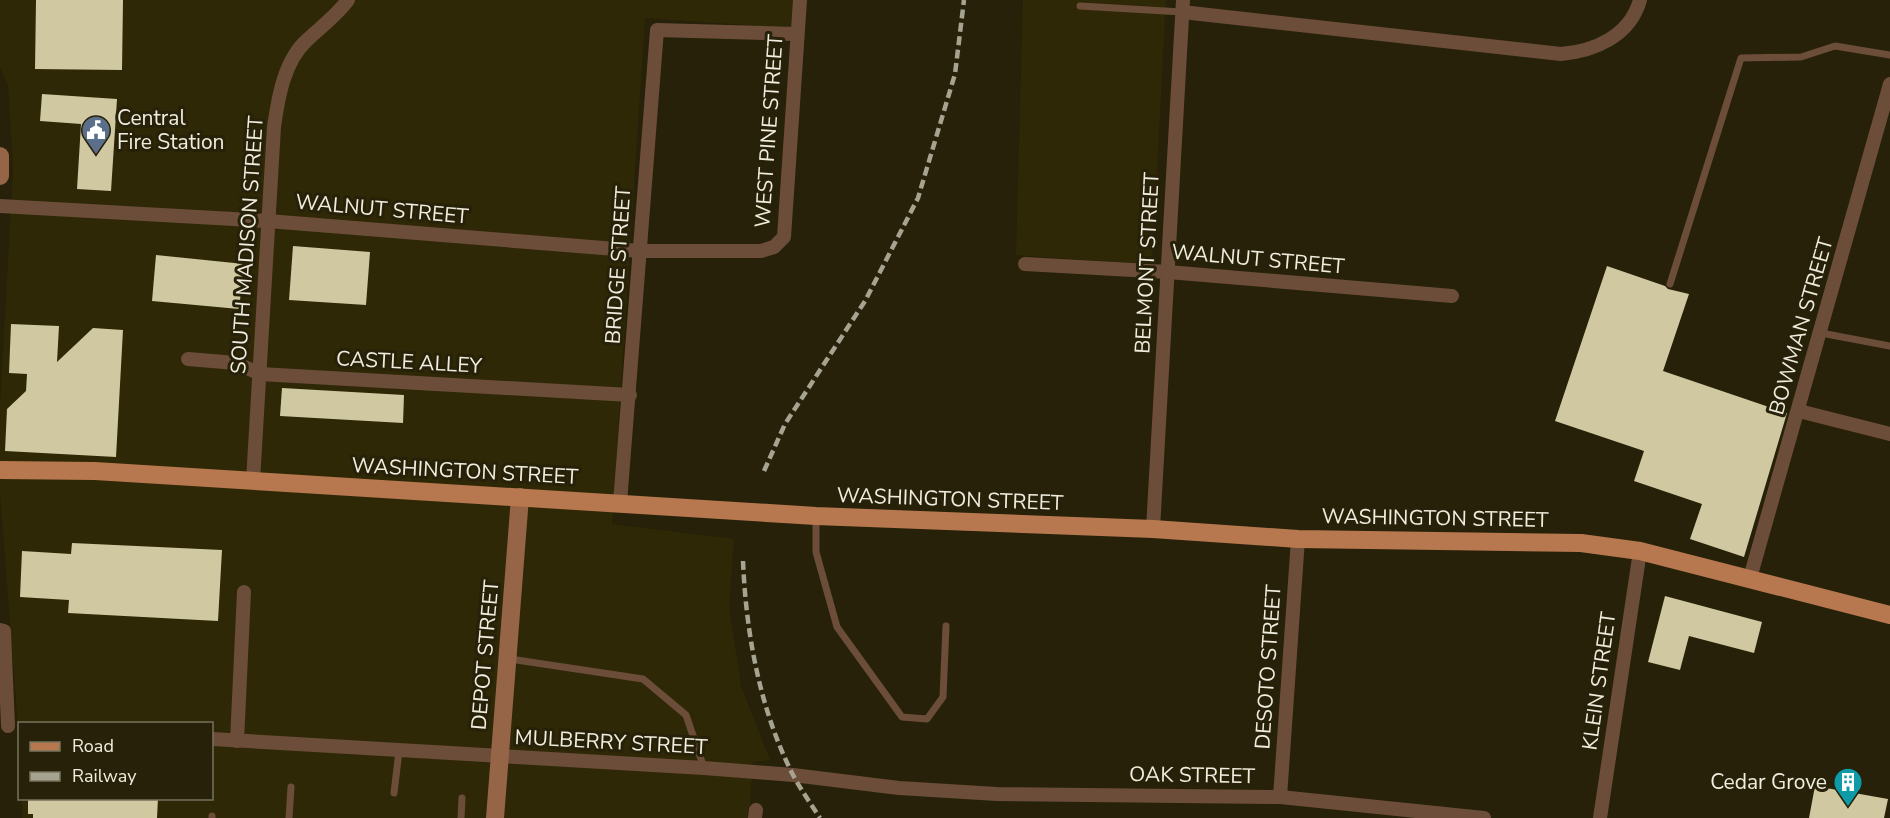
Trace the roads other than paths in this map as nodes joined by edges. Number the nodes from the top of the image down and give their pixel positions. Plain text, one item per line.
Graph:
1 (348, 0) edge
2 (800, 0) edge
3 (1640, 0) edge
4 (1080, 6) dead end
5 (1182, 6) edge
6 (796, 34) junction
7 (1890, 55) edge
8 (1890, 84) edge
9 (0, 156) edge
10 (0, 176) edge
11 (0, 206) edge
12 (268, 221) junction
13 (640, 251) junction
14 (761, 251) joint
15 (1025, 264) dead end
16 (1168, 272) junction
17 (1670, 284) dead end
18 (1452, 296) dead end
19 (1821, 333) junction
20 (1890, 346) edge
21 (188, 359) dead end
22 (260, 374) junction
23 (630, 395) junction
24 (1799, 411) junction
25 (1890, 434) edge
26 (0, 470) edge
27 (253, 481) junction
28 (520, 496) junction
29 (620, 503) junction
30 (816, 516) junction
31 (1153, 529) junction
32 (1298, 539) junction
33 (1640, 551) junction
34 (1750, 578) junction
35 (244, 592) dead end
36 (1890, 615) edge
37 (946, 626) dead end
38 (0, 630) edge
39 (508, 658) junction
40 (9, 727) edge
41 (213, 739) edge
42 (237, 741) junction
43 (399, 751) junction
44 (500, 757) junction
45 (704, 768) junction
46 (291, 787) dead end
47 (899, 788) joint
48 (394, 793) dead end
49 (1280, 797) junction
50 (462, 798) dead end
51 (289, 818) edge
52 (461, 818) edge
53 (495, 818) edge
54 (1484, 818) edge
55 (1600, 818) edge

1 - 12 street, SOUTH MADISON STREET
2 - 6 street, WEST PINE STREET
3 - 5 street
4 - 5 lane
5 - 16 street, BELMONT STREET
6 - 13 street, BRIDGE STREET
6 - 14 street, WEST PINE STREET
7 - 17 lane
8 - 19 street, BOWMAN STREET
9 - 10 street
11 - 12 street, WALNUT STREET
12 - 13 street, WALNUT STREET
12 - 22 street, SOUTH MADISON STREET
13 - 14 street, WALNUT STREET
13 - 23 street, BRIDGE STREET
15 - 16 street, WALNUT STREET
16 - 18 street, WALNUT STREET
16 - 31 street, BELMONT STREET
19 - 20 lane
19 - 24 street, BOWMAN STREET
21 - 22 street, CASTLE ALLEY
22 - 23 street, CASTLE ALLEY
22 - 27 street, SOUTH MADISON STREET
23 - 29 street, BRIDGE STREET
24 - 25 street
24 - 34 street, BOWMAN STREET
26 - 27 main road, WASHINGTON STREET
27 - 28 main road, WASHINGTON STREET
28 - 29 main road, WASHINGTON STREET
28 - 39 street, DEPOT STREET
29 - 30 main road, WASHINGTON STREET
30 - 31 main road, WASHINGTON STREET
30 - 37 lane
31 - 32 main road, WASHINGTON STREET
32 - 33 main road, WASHINGTON STREET
32 - 49 street, DESOTO STREET
33 - 34 main road, WASHINGTON STREET
33 - 55 street, KLEIN STREET
34 - 36 main road, WASHINGTON STREET
35 - 42 street
38 - 40 street
39 - 44 street, DEPOT STREET
39 - 45 lane
41 - 42 street, MULBERRY STREET
42 - 43 street, MULBERRY STREET
43 - 44 street, MULBERRY STREET
43 - 48 lane
44 - 45 street, MULBERRY STREET
44 - 53 street, DEPOT STREET
45 - 47 street, MULBERRY STREET
46 - 51 lane
47 - 49 street, OAK STREET
49 - 54 street, OAK STREET
50 - 52 lane

